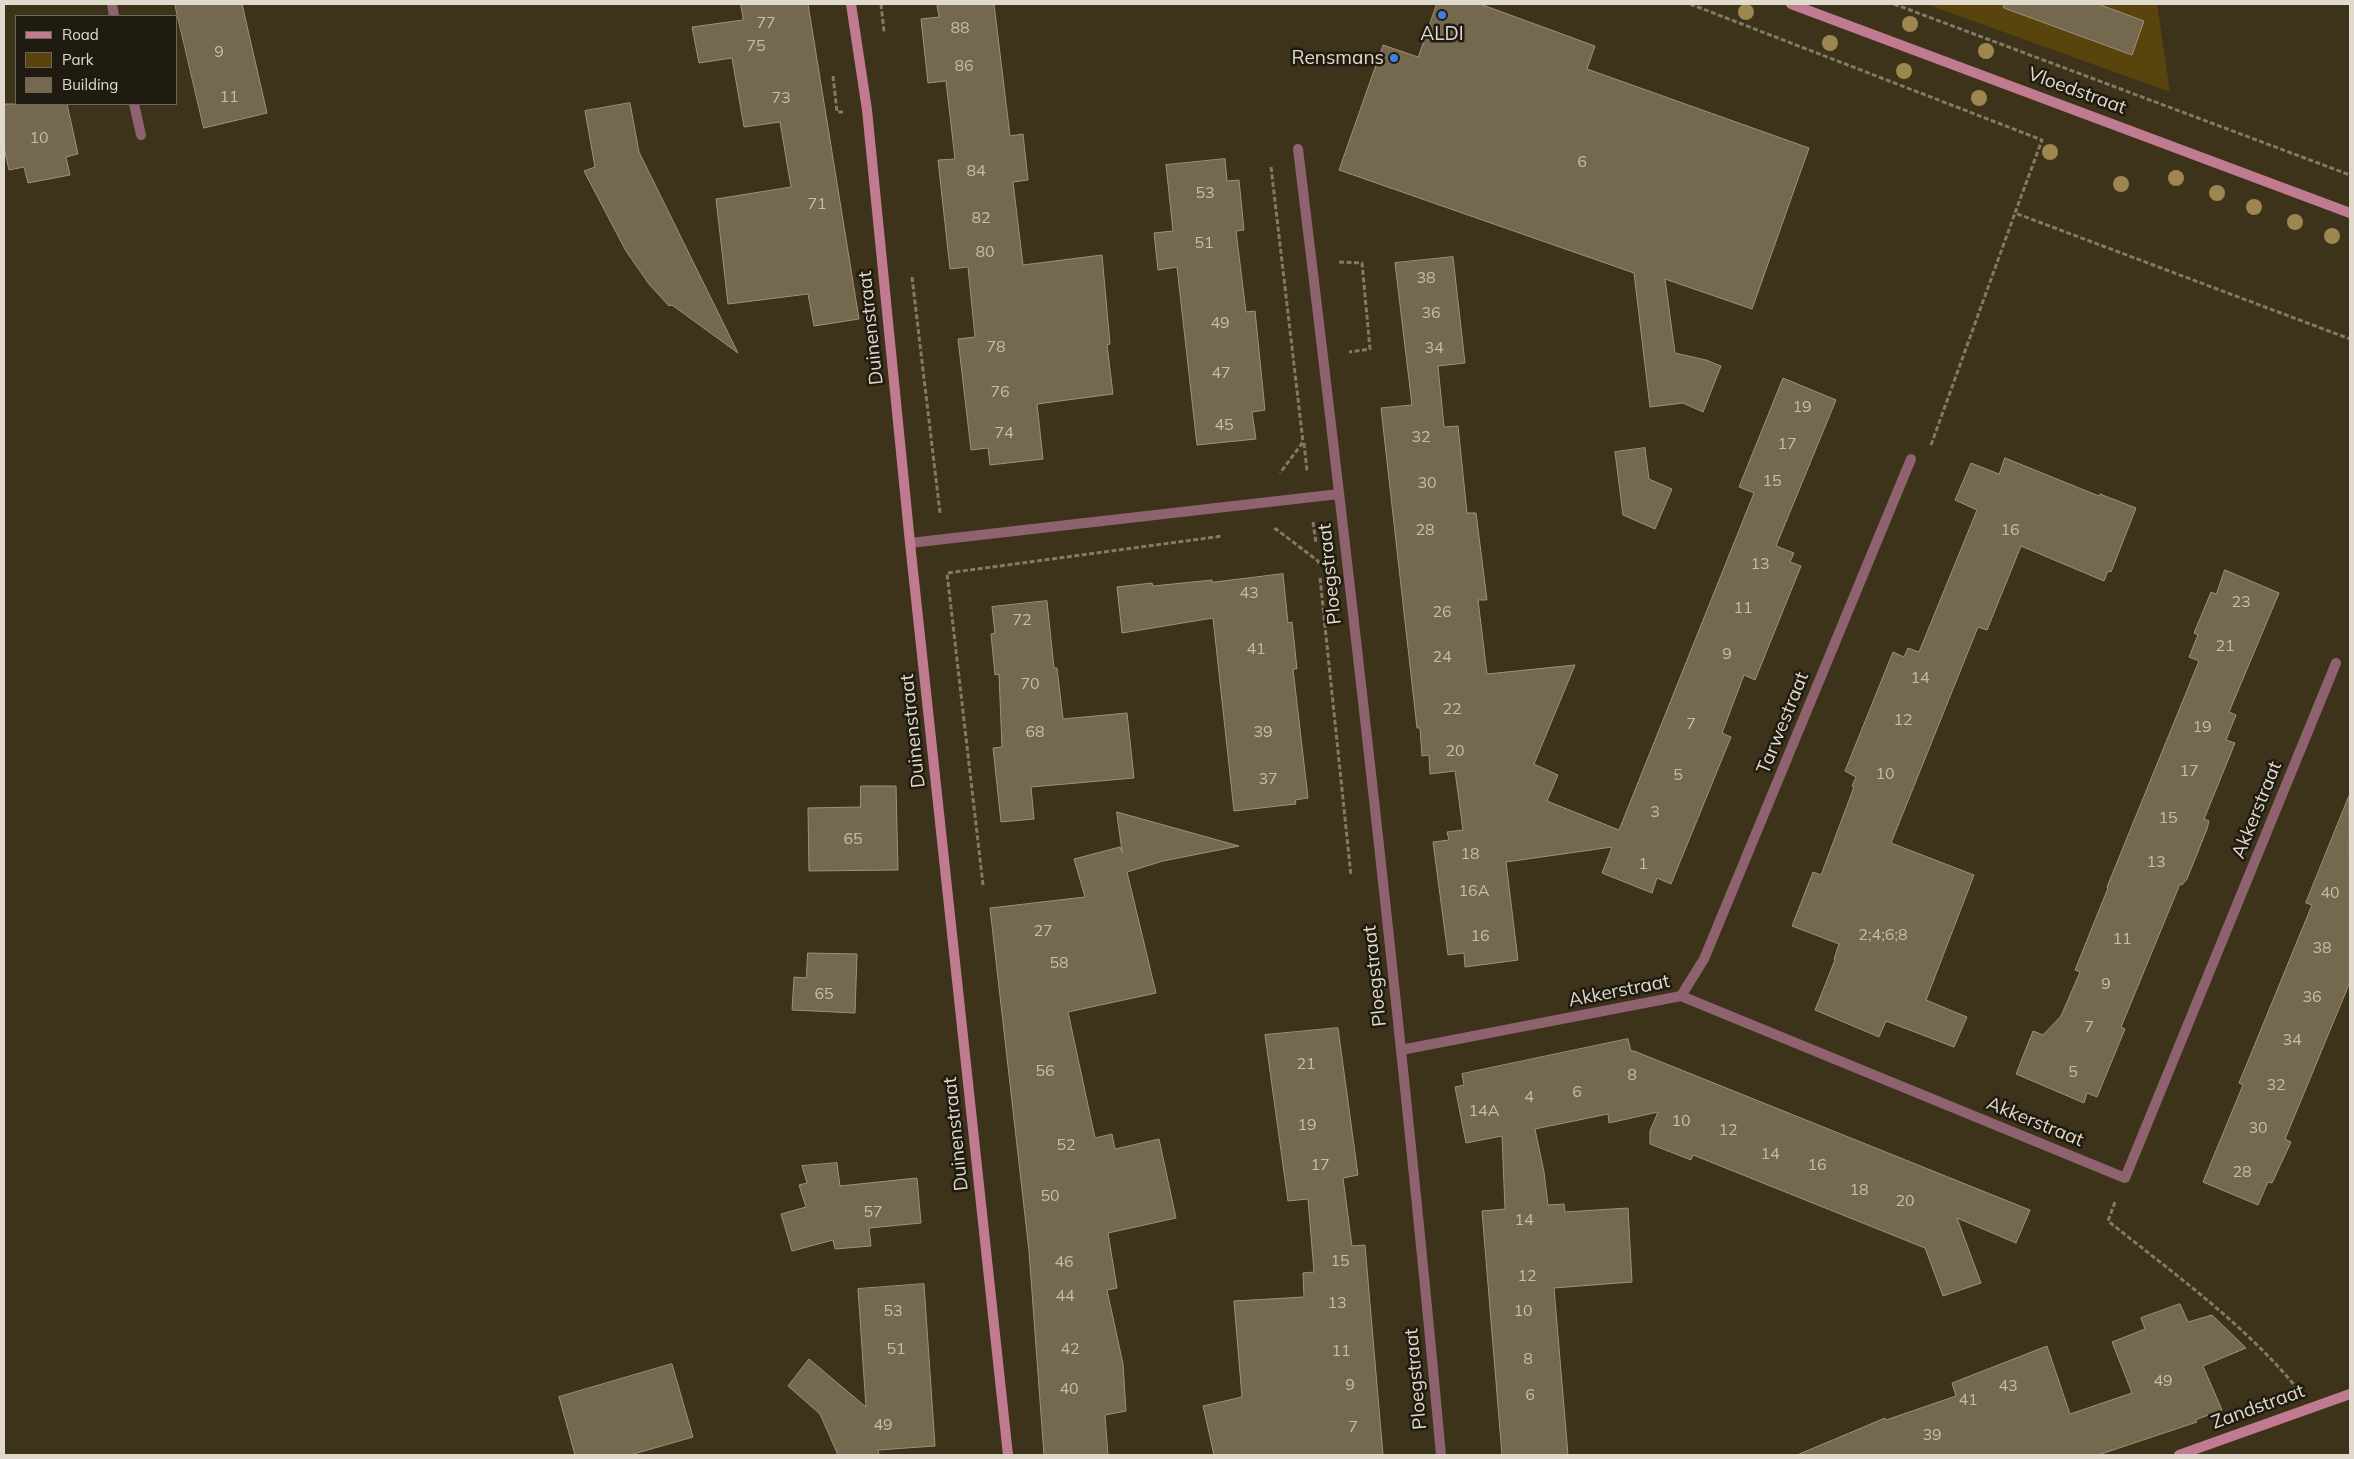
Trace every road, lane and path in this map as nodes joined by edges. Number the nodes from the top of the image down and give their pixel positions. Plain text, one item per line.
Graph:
1 (851, 4) edge
2 (881, 4) edge
3 (1690, 4) edge
4 (1790, 4) edge
5 (1894, 4) edge
6 (884, 33) dead end
7 (134, 105) edge
8 (141, 136) dead end
9 (1298, 154) joint
10 (2350, 175) edge
11 (2015, 213) junction
12 (2350, 213) edge
13 (912, 268) dead end
14 (2350, 339) edge
15 (1911, 459) joint
16 (1277, 477) dead end
17 (1339, 494) junction
18 (950, 512) dead end
19 (1266, 530) dead end
20 (1228, 536) dead end
21 (910, 543) junction
22 (2336, 663) dead end
23 (1351, 876) dead end
24 (983, 885) dead end
25 (1681, 996) junction
26 (1401, 1050) junction
27 (2125, 1178) junction
28 (2350, 1394) edge
29 (2312, 1406) junction
30 (1008, 1455) edge
31 (1441, 1455) edge
32 (2179, 1455) edge

1 - 21 street, Duinenstraat
2 - 6 path
3 - 11 path
4 - 12 street, Vloedstraat
5 - 10 path
7 - 8 street
9 - 16 path
9 - 17 street, Ploegstraat
11 - 14 path
11 - 15 path
13 - 18 path
15 - 25 street, Tarwestraat
17 - 21 street, Ploegstraat
17 - 26 street, Ploegstraat
19 - 23 path
20 - 24 path
21 - 30 street, Duinenstraat
22 - 27 street, Akkerstraat
25 - 26 street, Akkerstraat
25 - 27 street, Akkerstraat
26 - 31 street, Ploegstraat
27 - 29 path
28 - 29 street, Zandstraat
29 - 32 street, Zandstraat

